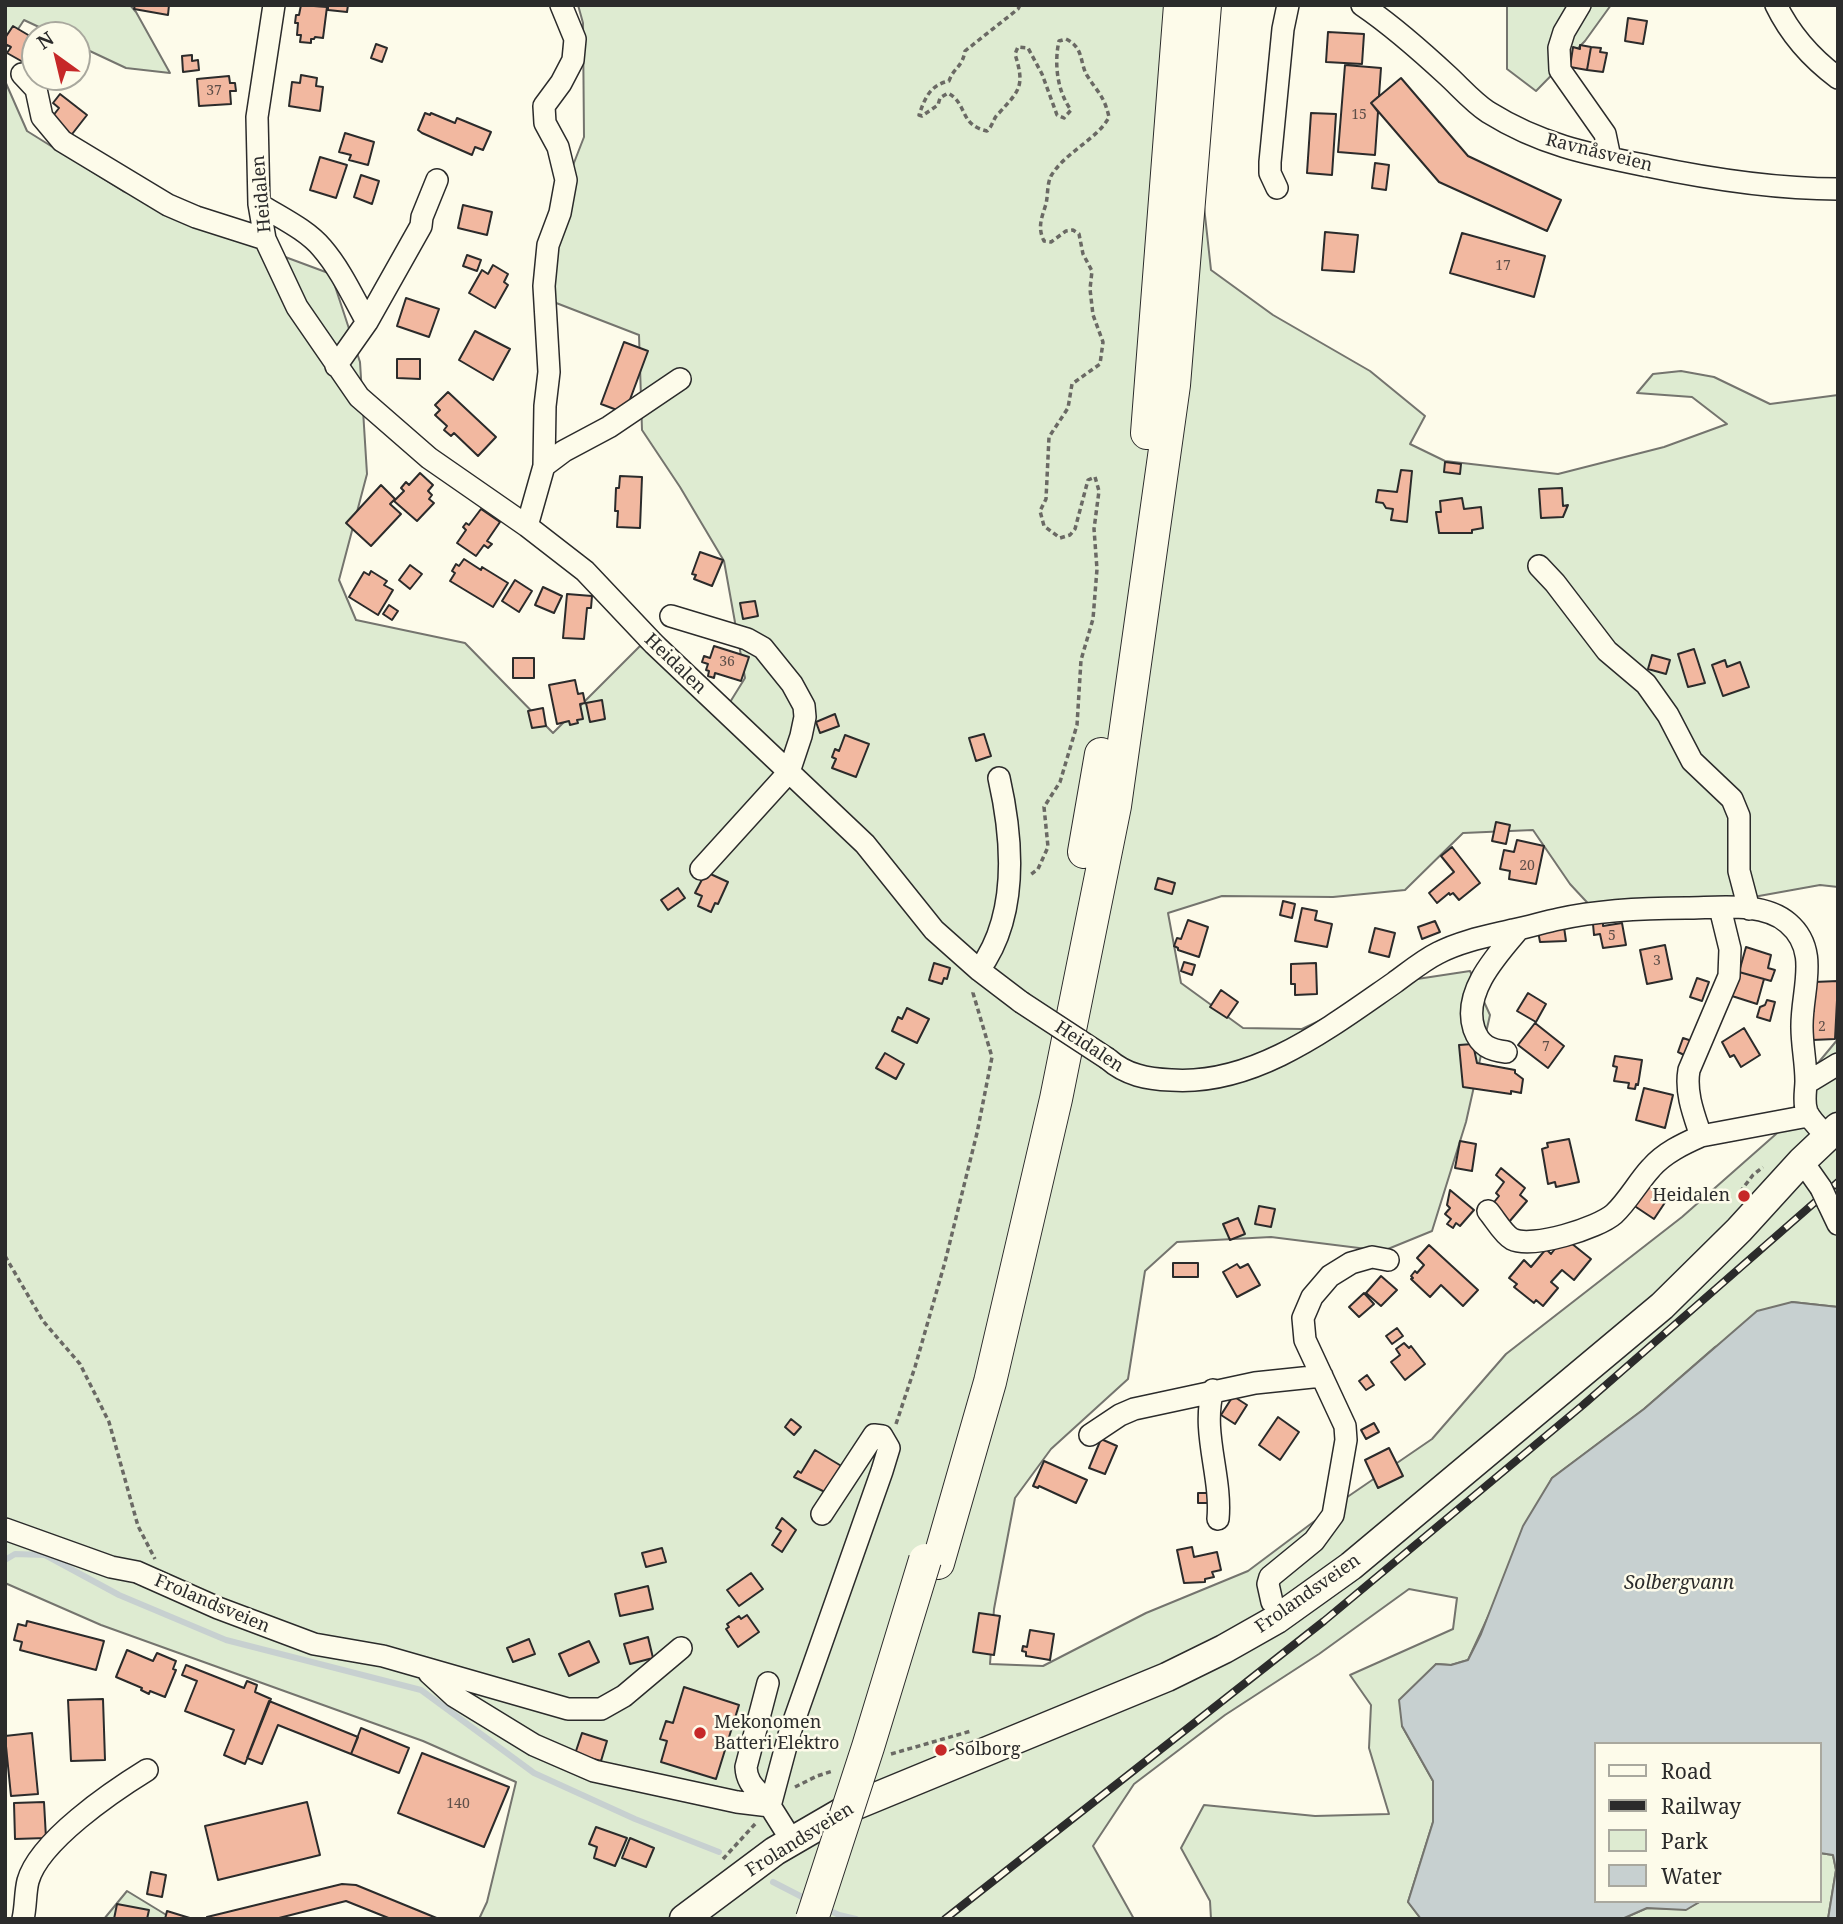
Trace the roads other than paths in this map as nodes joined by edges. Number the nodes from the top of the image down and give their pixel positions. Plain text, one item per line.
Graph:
1 (274, 5) edge
2 (561, 5) edge
3 (1180, 5) edge
4 (1205, 5) edge
5 (1288, 5) edge
6 (1362, 5) edge
7 (1580, 5) edge
8 (1776, 5) edge
9 (1838, 79) edge
10 (36, 91) edge
11 (1610, 159) junction
12 (438, 180) dead end
13 (1277, 188) dead end
14 (1838, 189) edge
15 (259, 204) junction
16 (265, 239) junction
17 (367, 322) junction
18 (336, 366) junction
19 (680, 379) dead end
20 (544, 466) junction
21 (527, 526) junction
22 (1539, 566) dead end
23 (671, 616) dead end
24 (789, 772) junction
25 (999, 778) dead end
26 (701, 869) dead end
27 (1720, 908) junction
28 (1749, 909) junction
29 (1519, 929) junction
30 (979, 970) junction
31 (1506, 1052) dead end
32 (1838, 1064) edge
33 (1806, 1080) junction
34 (1824, 1126) edge
35 (1701, 1136) junction
36 (1802, 1161) junction
37 (1488, 1211) dead end
38 (1838, 1224) edge
39 (1388, 1260) dead end
40 (1322, 1376) junction
41 (1213, 1390) junction
42 (1090, 1435) dead end
43 (822, 1514) dead end
44 (1218, 1519) dead end
45 (5, 1529) edge
46 (931, 1562) junction
47 (1272, 1602) dead end
48 (681, 1648) dead end
49 (421, 1666) junction
50 (768, 1684) dead end
51 (147, 1770) dead end
52 (770, 1806) junction
53 (792, 1841) junction
54 (23, 1919) edge
55 (684, 1919) edge
56 (812, 1919) edge
57 (827, 1919) edge

1 - 15 street, Heidalen
2 - 20 street
3 - 46 highway
4 - 46 highway
5 - 13 street
6 - 11 street, Ravnåsveien
7 - 11 street
8 - 9 street
10 - 16 street
11 - 14 street, Ravnåsveien
12 - 17 street
15 - 16 street, Heidalen
15 - 17 street
16 - 18 street, Heidalen
17 - 18 street
18 - 21 street, Heidalen
19 - 20 street
20 - 21 street
21 - 24 street, Heidalen
22 - 28 street
23 - 24 street
24 - 26 street
24 - 30 street, Heidalen
25 - 30 street
27 - 28 street, Heidalen
27 - 29 street, Heidalen
27 - 35 street
28 - 33 street, Heidalen
29 - 30 street, Heidalen, bridge
29 - 31 street
32 - 33 street
33 - 34 street, Heidalen
34 - 35 street
34 - 36 main road, Frolandsveien
35 - 37 street
36 - 38 street
36 - 53 main road, Frolandsveien
39 - 40 street
40 - 41 street
40 - 47 street, Frolandsveien
41 - 42 street
41 - 44 street
43 - 52 street
45 - 49 street, Frolandsveien
46 - 56 highway, bridge
46 - 57 highway
48 - 49 street, Frolandsveien
49 - 52 street
50 - 52 street
51 - 54 street
52 - 53 street
53 - 55 main road, Frolandsveien

